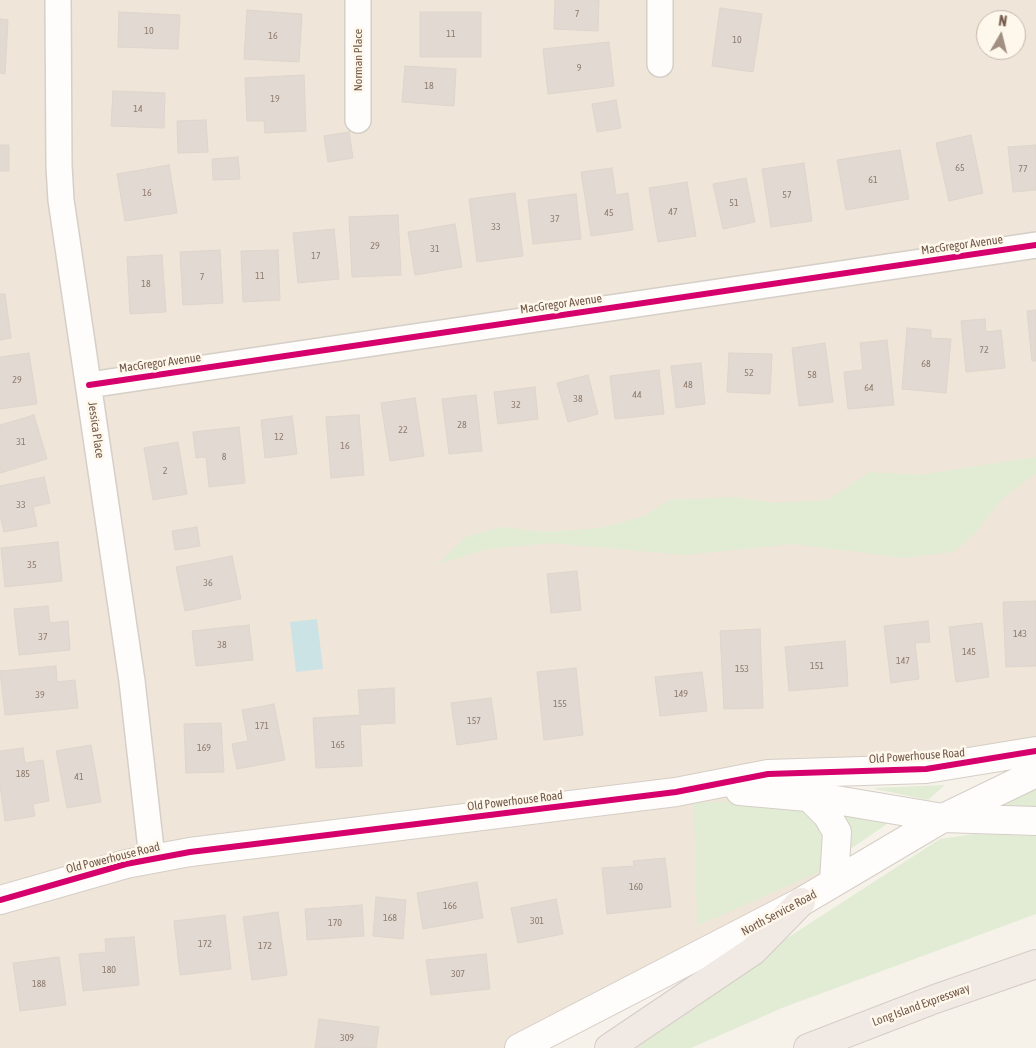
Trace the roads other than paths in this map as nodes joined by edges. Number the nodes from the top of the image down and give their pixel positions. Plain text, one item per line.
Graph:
1 (58, 0) edge
2 (358, 0) edge
3 (660, 0) edge
4 (660, 64) dead end
5 (358, 120) dead end
6 (1036, 245) edge
7 (89, 385) junction
8 (1036, 751) edge
9 (1036, 773) edge
10 (676, 792) junction
11 (808, 796) junction
12 (943, 818) junction
13 (1036, 821) edge
14 (152, 858) junction
15 (834, 882) junction
16 (0, 900) edge
17 (801, 902) junction
18 (1036, 964) edge
19 (519, 1048) edge
20 (609, 1048) edge
21 (808, 1048) edge

1 - 7 street, Jessica Place
2 - 5 street, Norman Place
3 - 4 street
6 - 7 street, MacGregor Avenue
7 - 14 street, Jessica Place
8 - 10 street, Old Powerhouse Road
9 - 12 street, North Service Road
10 - 11 street, Old Powerhouse Road
10 - 14 street, Old Powerhouse Road
11 - 12 street, Old Powerhouse Road
11 - 15 street
12 - 13 street, Old Powerhouse Road
12 - 15 street, North Service Road
14 - 16 street, Old Powerhouse Road
15 - 17 street, North Service Road
17 - 19 street, North Service Road
17 - 20 highway
18 - 21 highway, Long Island Expressway

